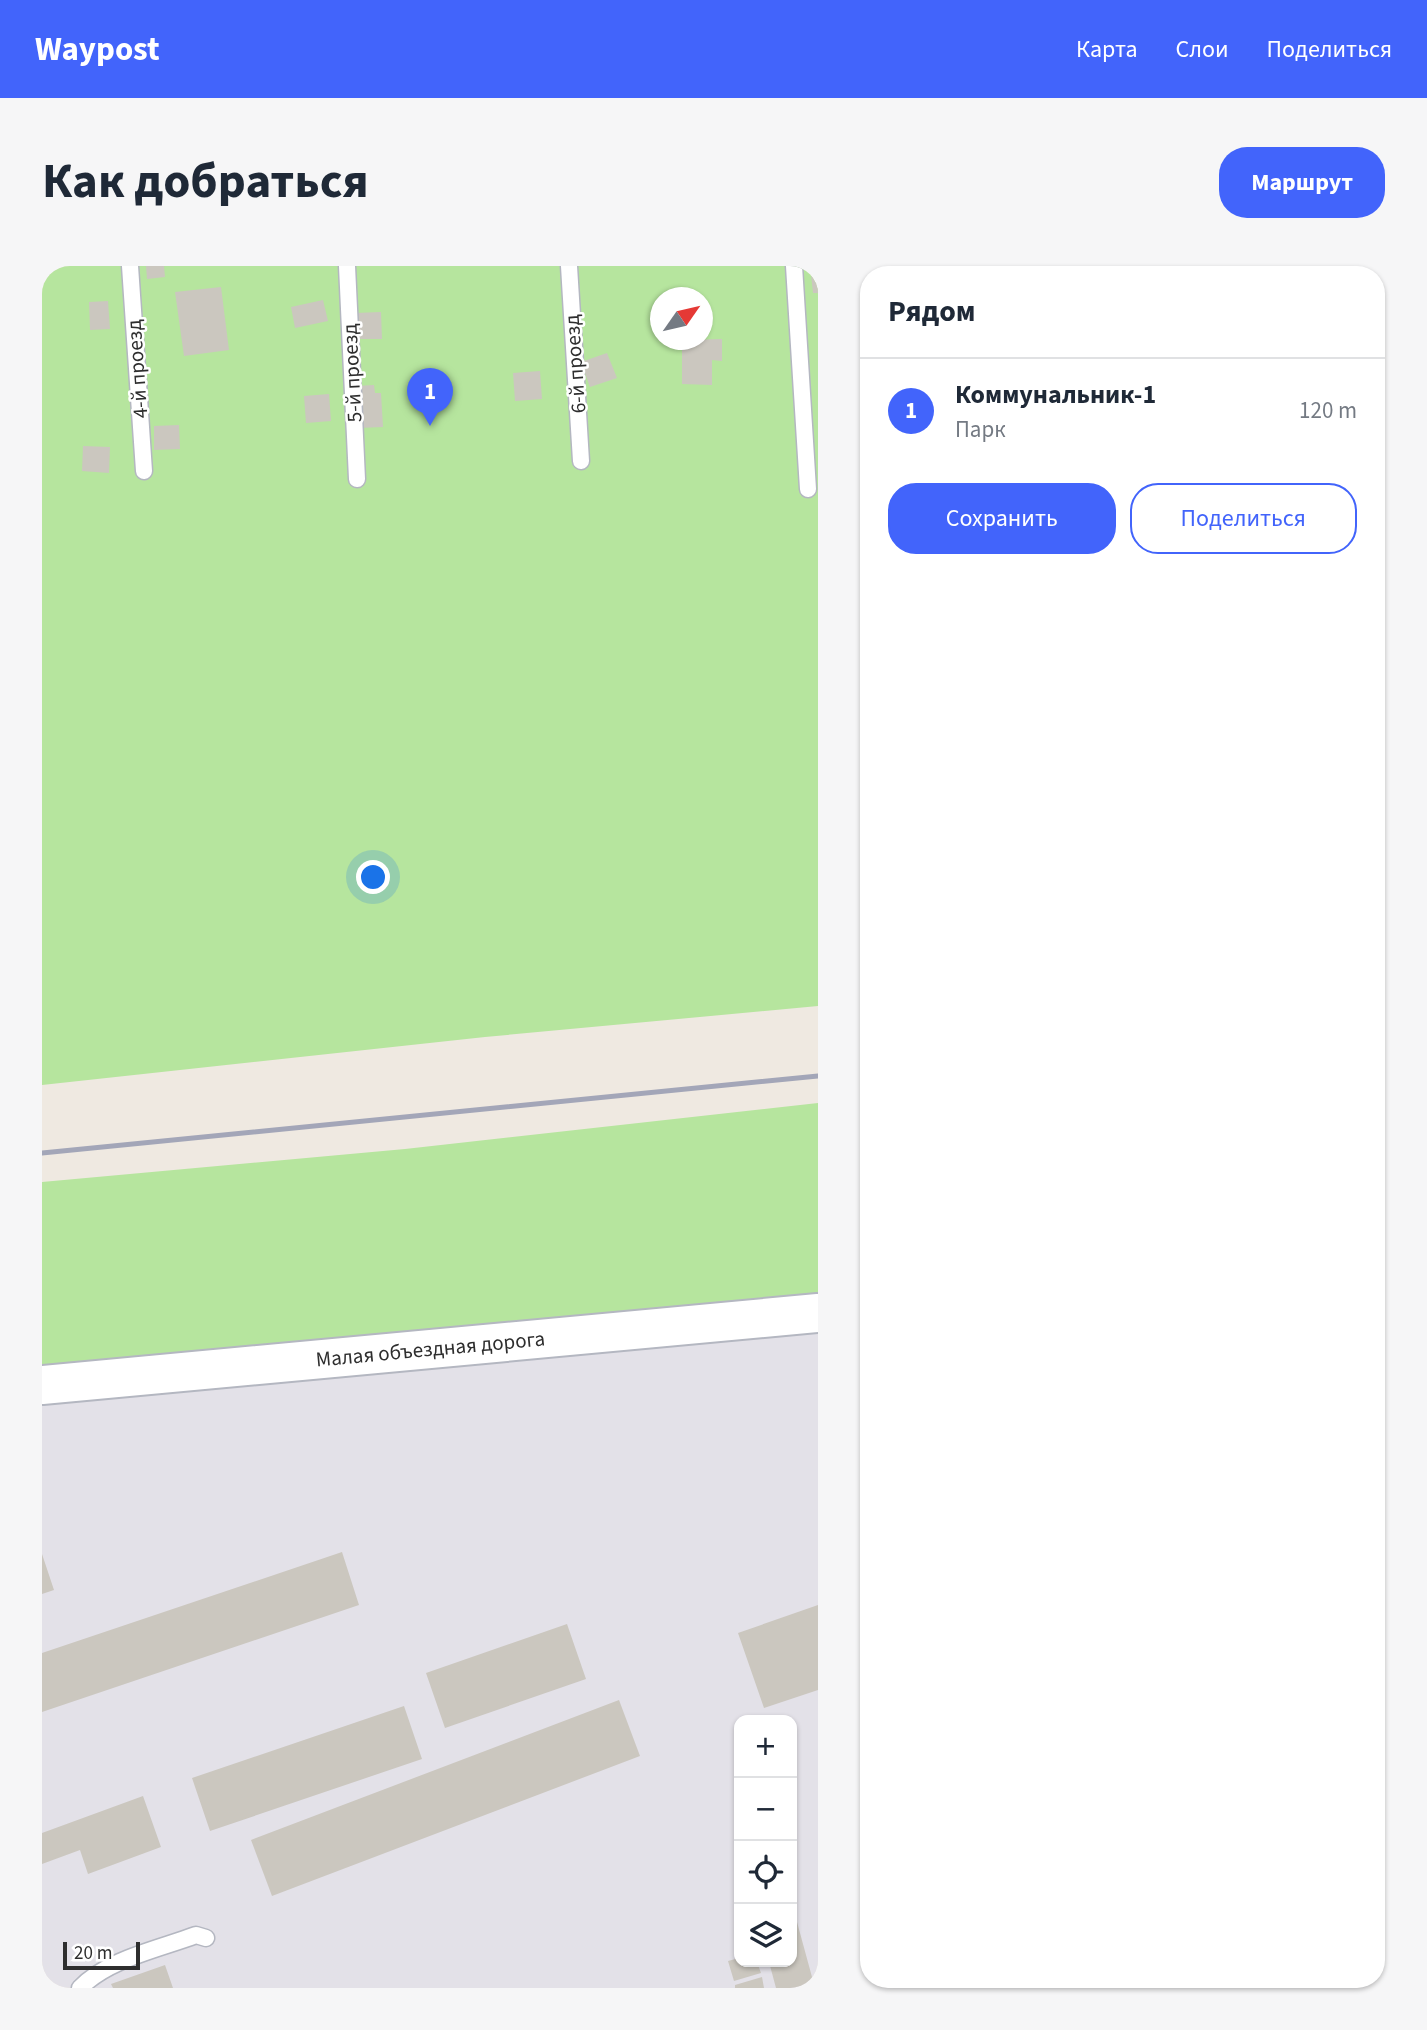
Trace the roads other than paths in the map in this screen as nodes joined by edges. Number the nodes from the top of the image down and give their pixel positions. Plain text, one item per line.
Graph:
1 (130, 266) edge
2 (347, 266) edge
3 (569, 266) edge
4 (794, 266) edge
5 (581, 461) dead end
6 (144, 471) dead end
7 (357, 479) dead end
8 (808, 489) dead end
9 (818, 1313) edge
10 (42, 1385) edge
11 (206, 1938) dead end
12 (80, 1988) edge

1 - 6 lane, 4-й проезд
2 - 7 lane, 5-й проезд
3 - 5 lane, 6-й проезд
4 - 8 lane
9 - 10 street, Малая объездная дорога
11 - 12 lane

